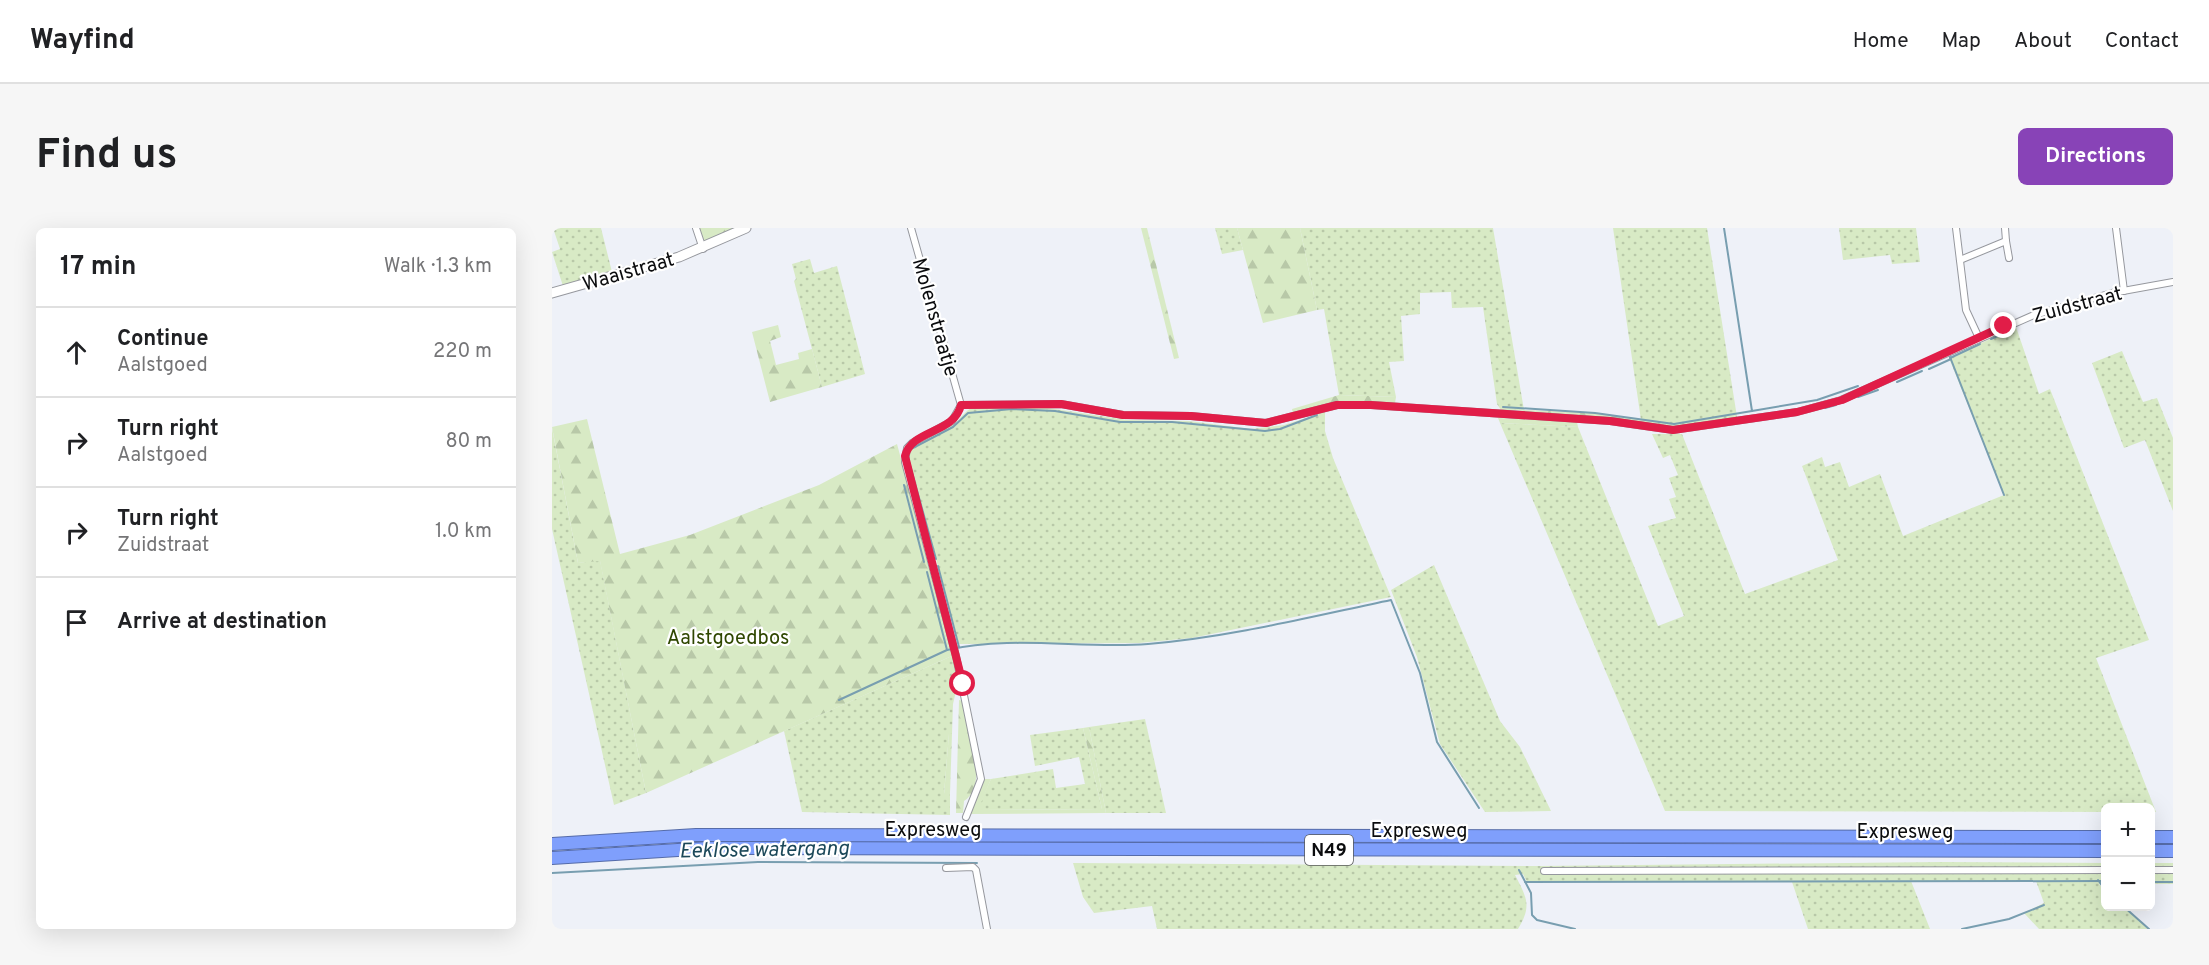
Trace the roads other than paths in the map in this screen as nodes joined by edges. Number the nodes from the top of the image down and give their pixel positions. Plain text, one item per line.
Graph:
1 (696, 228) edge
2 (746, 228) edge
3 (911, 228) edge
4 (1956, 228) edge
5 (2005, 228) edge
6 (2116, 228) edge
7 (2006, 242) junction
8 (703, 249) junction
9 (2009, 258) dead end
10 (1960, 260) junction
11 (2173, 282) edge
12 (2124, 291) junction
13 (552, 293) edge
14 (1979, 338) junction
15 (961, 405) junction
16 (966, 817) dead end
17 (2101, 837) edge
18 (2155, 837) edge
19 (2173, 837) edge
20 (552, 844) edge
21 (2101, 851) edge
22 (2155, 851) edge
23 (2173, 851) edge
24 (552, 858) edge
25 (946, 868) dead end
26 (2101, 870) edge
27 (2155, 870) edge
28 (2173, 870) edge
29 (1544, 871) dead end
30 (987, 929) edge

1 - 8 street
2 - 8 street, Waaistraat
3 - 15 street, Molenstraatje
4 - 10 street
5 - 7 street
6 - 12 street
7 - 9 street
7 - 10 street
8 - 13 street, Waaistraat
10 - 14 street
11 - 12 street, Zuidstraat
12 - 14 street, Zuidstraat
14 - 15 street, Zuidstraat
15 - 16 street
17 - 20 highway, Expresweg / N49
18 - 19 highway
21 - 24 highway, Expresweg / N49
22 - 23 highway
25 - 30 street
26 - 29 street
27 - 28 street

